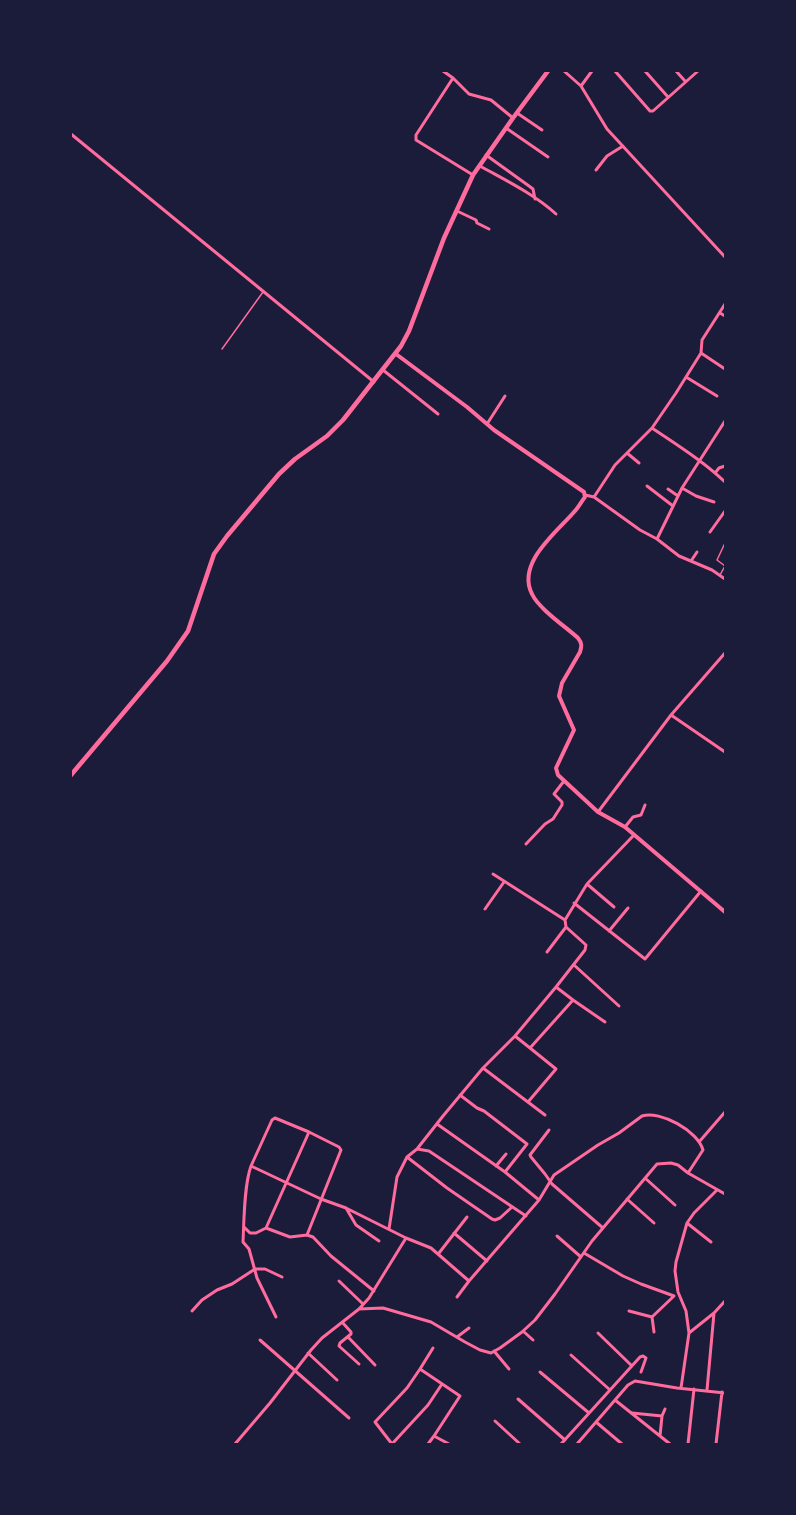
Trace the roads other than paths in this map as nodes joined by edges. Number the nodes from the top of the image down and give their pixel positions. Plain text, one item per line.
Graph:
1 (443, 71) edge
2 (548, 71) edge
3 (564, 71) edge
4 (592, 71) edge
5 (615, 71) edge
6 (645, 71) edge
7 (676, 71) edge
8 (698, 71) edge
9 (453, 78) junction
10 (685, 81) junction
11 (581, 86) junction
12 (668, 97) junction
13 (517, 112) junction
14 (513, 118) junction
15 (506, 128) junction
16 (542, 130) dead end
17 (71, 134) edge
18 (623, 146) junction
19 (486, 155) junction
20 (548, 157) dead end
21 (480, 166) junction
22 (596, 170) dead end
23 (473, 175) junction
24 (534, 199) junction
25 (456, 211) junction
26 (556, 214) dead end
27 (490, 230) dead end
28 (725, 257) edge
29 (263, 292) junction
30 (725, 304) edge
31 (720, 313) junction
32 (725, 316) edge
33 (222, 348) dead end
34 (701, 353) junction
35 (396, 354) junction
36 (725, 369) edge
37 (383, 370) junction
38 (686, 377) junction
39 (374, 382) junction
40 (505, 396) dead end
41 (717, 396) dead end
42 (438, 414) dead end
43 (725, 421) edge
44 (487, 424) junction
45 (652, 428) junction
46 (627, 453) junction
47 (699, 460) junction
48 (639, 463) dead end
49 (725, 466) edge
50 (715, 473) junction
51 (725, 482) edge
52 (647, 486) dead end
53 (682, 488) junction
54 (668, 489) dead end
55 (585, 495) junction
56 (678, 496) junction
57 (594, 497) junction
58 (714, 502) dead end
59 (673, 506) junction
60 (725, 511) edge
61 (710, 532) dead end
62 (657, 539) junction
63 (725, 543) edge
64 (697, 552) dead end
65 (691, 561) junction
66 (725, 566) edge
67 (720, 575) junction
68 (725, 579) edge
69 (725, 653) edge
70 (671, 715) junction
71 (725, 752) edge
72 (71, 775) edge
73 (564, 781) junction
74 (645, 805) dead end
75 (598, 812) junction
76 (625, 827) junction
77 (634, 835) junction
78 (526, 844) dead end
79 (494, 874) dead end
80 (504, 882) junction
81 (587, 884) junction
82 (701, 891) junction
83 (574, 903) junction
84 (614, 907) dead end
85 (628, 908) dead end
86 (485, 910) dead end
87 (725, 912) edge
88 (565, 920) junction
89 (566, 927) junction
90 (609, 931) junction
91 (547, 952) dead end
92 (574, 965) junction
93 (556, 987) junction
94 (573, 1000) junction
95 (619, 1006) dead end
96 (605, 1022) dead end
97 (515, 1036) junction
98 (530, 1048) junction
99 (483, 1068) junction
100 (460, 1095) junction
101 (528, 1102) junction
102 (725, 1112) edge
103 (545, 1115) dead end
104 (437, 1124) junction
105 (549, 1130) dead end
106 (309, 1132) junction
107 (699, 1142) junction
108 (417, 1149) junction
109 (506, 1154) dead end
110 (407, 1157) junction
111 (251, 1166) junction
112 (496, 1166) junction
113 (505, 1172) junction
114 (688, 1172) junction
115 (645, 1178) junction
116 (287, 1182) junction
117 (551, 1183) junction
118 (717, 1190) junction
119 (725, 1194) edge
120 (321, 1199) junction
121 (627, 1199) junction
122 (539, 1200) junction
123 (675, 1205) dead end
124 (512, 1207) junction
125 (346, 1208) junction
126 (526, 1216) junction
127 (467, 1218) dead end
128 (654, 1223) dead end
129 (687, 1223) junction
130 (244, 1227) junction
131 (266, 1228) junction
132 (603, 1228) junction
133 (389, 1229) junction
134 (454, 1233) junction
135 (307, 1235) junction
136 (558, 1236) dead end
137 (406, 1238) junction
138 (380, 1241) dead end
139 (711, 1242) dead end
140 (439, 1253) junction
141 (584, 1253) junction
142 (581, 1257) junction
143 (487, 1261) junction
144 (255, 1269) junction
145 (282, 1278) dead end
146 (339, 1281) dead end
147 (470, 1281) junction
148 (374, 1291) junction
149 (678, 1292) junction
150 (674, 1296) junction
151 (457, 1297) dead end
152 (725, 1301) edge
153 (363, 1304) junction
154 (359, 1309) junction
155 (629, 1310) dead end
156 (192, 1311) dead end
157 (714, 1313) junction
158 (276, 1317) dead end
159 (652, 1317) junction
160 (342, 1322) junction
161 (469, 1328) dead end
162 (523, 1331) junction
163 (654, 1332) dead end
164 (598, 1333) dead end
165 (689, 1333) junction
166 (348, 1337) junction
167 (457, 1337) junction
168 (260, 1340) dead end
169 (533, 1340) dead end
170 (433, 1348) dead end
171 (494, 1352) junction
172 (308, 1353) junction
173 (571, 1355) dead end
174 (359, 1364) dead end
175 (375, 1365) dead end
176 (632, 1366) junction
177 (420, 1369) junction
178 (509, 1369) dead end
179 (295, 1370) junction
180 (540, 1372) dead end
181 (641, 1372) dead end
182 (337, 1380) dead end
183 (442, 1384) junction
184 (681, 1388) junction
185 (694, 1389) junction
186 (610, 1390) junction
187 (707, 1390) junction
188 (724, 1392) edge
189 (518, 1399) dead end
190 (615, 1400) junction
191 (665, 1409) dead end
192 (589, 1413) junction
193 (632, 1413) junction
194 (662, 1416) junction
195 (349, 1418) dead end
196 (495, 1421) dead end
197 (596, 1422) junction
198 (434, 1436) junction
199 (660, 1436) junction
200 (565, 1440) junction
201 (235, 1444) edge
202 (392, 1444) edge
203 (428, 1444) edge
204 (450, 1444) edge
205 (520, 1444) edge
206 (561, 1444) edge
207 (577, 1444) edge
208 (622, 1444) edge
209 (670, 1444) edge
210 (688, 1444) edge
211 (716, 1444) edge

1 - 9 street
2 - 13 main road
3 - 11 street
4 - 11 street
5 - 12 street
6 - 12 street
7 - 10 street
8 - 10 street
9 - 14 street
9 - 23 street
10 - 12 street
11 - 18 street
13 - 14 main road
13 - 16 street
14 - 15 main road
15 - 19 main road
15 - 20 street
17 - 29 street
18 - 22 street
18 - 28 street
19 - 21 main road
19 - 24 street
21 - 23 main road
21 - 24 street
23 - 25 main road
24 - 26 street
25 - 27 street
25 - 35 main road
29 - 33 lane
29 - 39 street
30 - 31 street
31 - 32 street
31 - 34 street
34 - 36 street
34 - 38 street
35 - 37 main road
35 - 44 street
37 - 39 main road
37 - 42 street
38 - 41 street
38 - 45 street
39 - 72 main road
40 - 44 street
43 - 47 street
44 - 55 street
45 - 46 street
45 - 47 street
46 - 48 street
46 - 57 street
47 - 50 street
47 - 53 street
49 - 50 street
50 - 51 street
52 - 59 street
53 - 56 street
53 - 58 street
54 - 56 street
55 - 57 street
55 - 73 street
56 - 59 street
57 - 62 street
59 - 62 street
60 - 61 street
62 - 65 street
63 - 66 lane
64 - 65 street
65 - 67 street
66 - 67 lane
67 - 68 street
69 - 70 street
70 - 71 street
70 - 75 street
73 - 75 street
73 - 78 street
74 - 76 street
75 - 76 street
76 - 77 street
77 - 81 street
77 - 82 street
79 - 80 street
80 - 86 street
80 - 88 street
81 - 83 street
81 - 84 street
82 - 87 street
82 - 90 street
83 - 88 street
83 - 90 street
85 - 90 street
88 - 89 street
89 - 91 street
89 - 92 street
92 - 93 street
92 - 95 street
93 - 94 street
93 - 97 street
94 - 96 street
94 - 98 street
97 - 98 street
97 - 99 street
98 - 101 street
99 - 100 street
99 - 101 street
100 - 104 street
100 - 113 street
101 - 103 street
102 - 107 street
104 - 108 street
104 - 112 street
105 - 117 street
106 - 111 street
106 - 116 street
106 - 120 street
107 - 114 street
107 - 117 street
108 - 110 street
108 - 124 street
109 - 112 street
110 - 124 street
110 - 133 street
111 - 116 street
111 - 130 street
112 - 113 street
113 - 122 street
114 - 115 street
114 - 118 street
115 - 121 street
115 - 123 street
116 - 120 street
116 - 131 street
117 - 122 street
117 - 132 street
118 - 119 street
118 - 129 street
120 - 125 street
120 - 135 street
121 - 128 street
121 - 132 street
122 - 126 street
124 - 126 street
125 - 133 street
125 - 138 street
126 - 143 street
127 - 134 street
129 - 139 street
129 - 149 street
130 - 131 street
130 - 144 street
131 - 135 street
132 - 141 street
133 - 137 street
134 - 140 street
134 - 143 street
135 - 148 street
136 - 142 street
137 - 140 street
137 - 148 street
140 - 147 street
141 - 142 street
141 - 150 street
142 - 162 street
143 - 147 street
144 - 145 street
144 - 156 street
144 - 158 street
146 - 153 street
147 - 151 street
148 - 153 street
149 - 150 street
149 - 165 street
150 - 159 street
152 - 157 street
153 - 154 street
154 - 160 street
154 - 167 street
155 - 159 street
157 - 165 street
157 - 187 street
159 - 163 street
160 - 166 street
160 - 172 street
161 - 167 street
162 - 169 street
162 - 171 street
164 - 176 street
165 - 184 street
166 - 174 street
166 - 175 street
167 - 171 street
168 - 179 street
170 - 177 street
171 - 178 street
172 - 179 street
172 - 182 street
173 - 186 street
176 - 181 street
176 - 186 street
177 - 183 street
177 - 202 street
179 - 195 street
179 - 201 street
180 - 192 street
183 - 198 street
183 - 202 street
184 - 185 street
184 - 190 street
185 - 187 street
185 - 210 street
186 - 192 street
187 - 188 street
188 - 211 street
189 - 200 street
190 - 193 street
190 - 197 street
191 - 194 street
192 - 200 street
193 - 194 street
193 - 199 street
194 - 199 street
196 - 205 street
197 - 207 street
197 - 208 street
198 - 203 street
198 - 204 street
199 - 209 street
200 - 206 street

